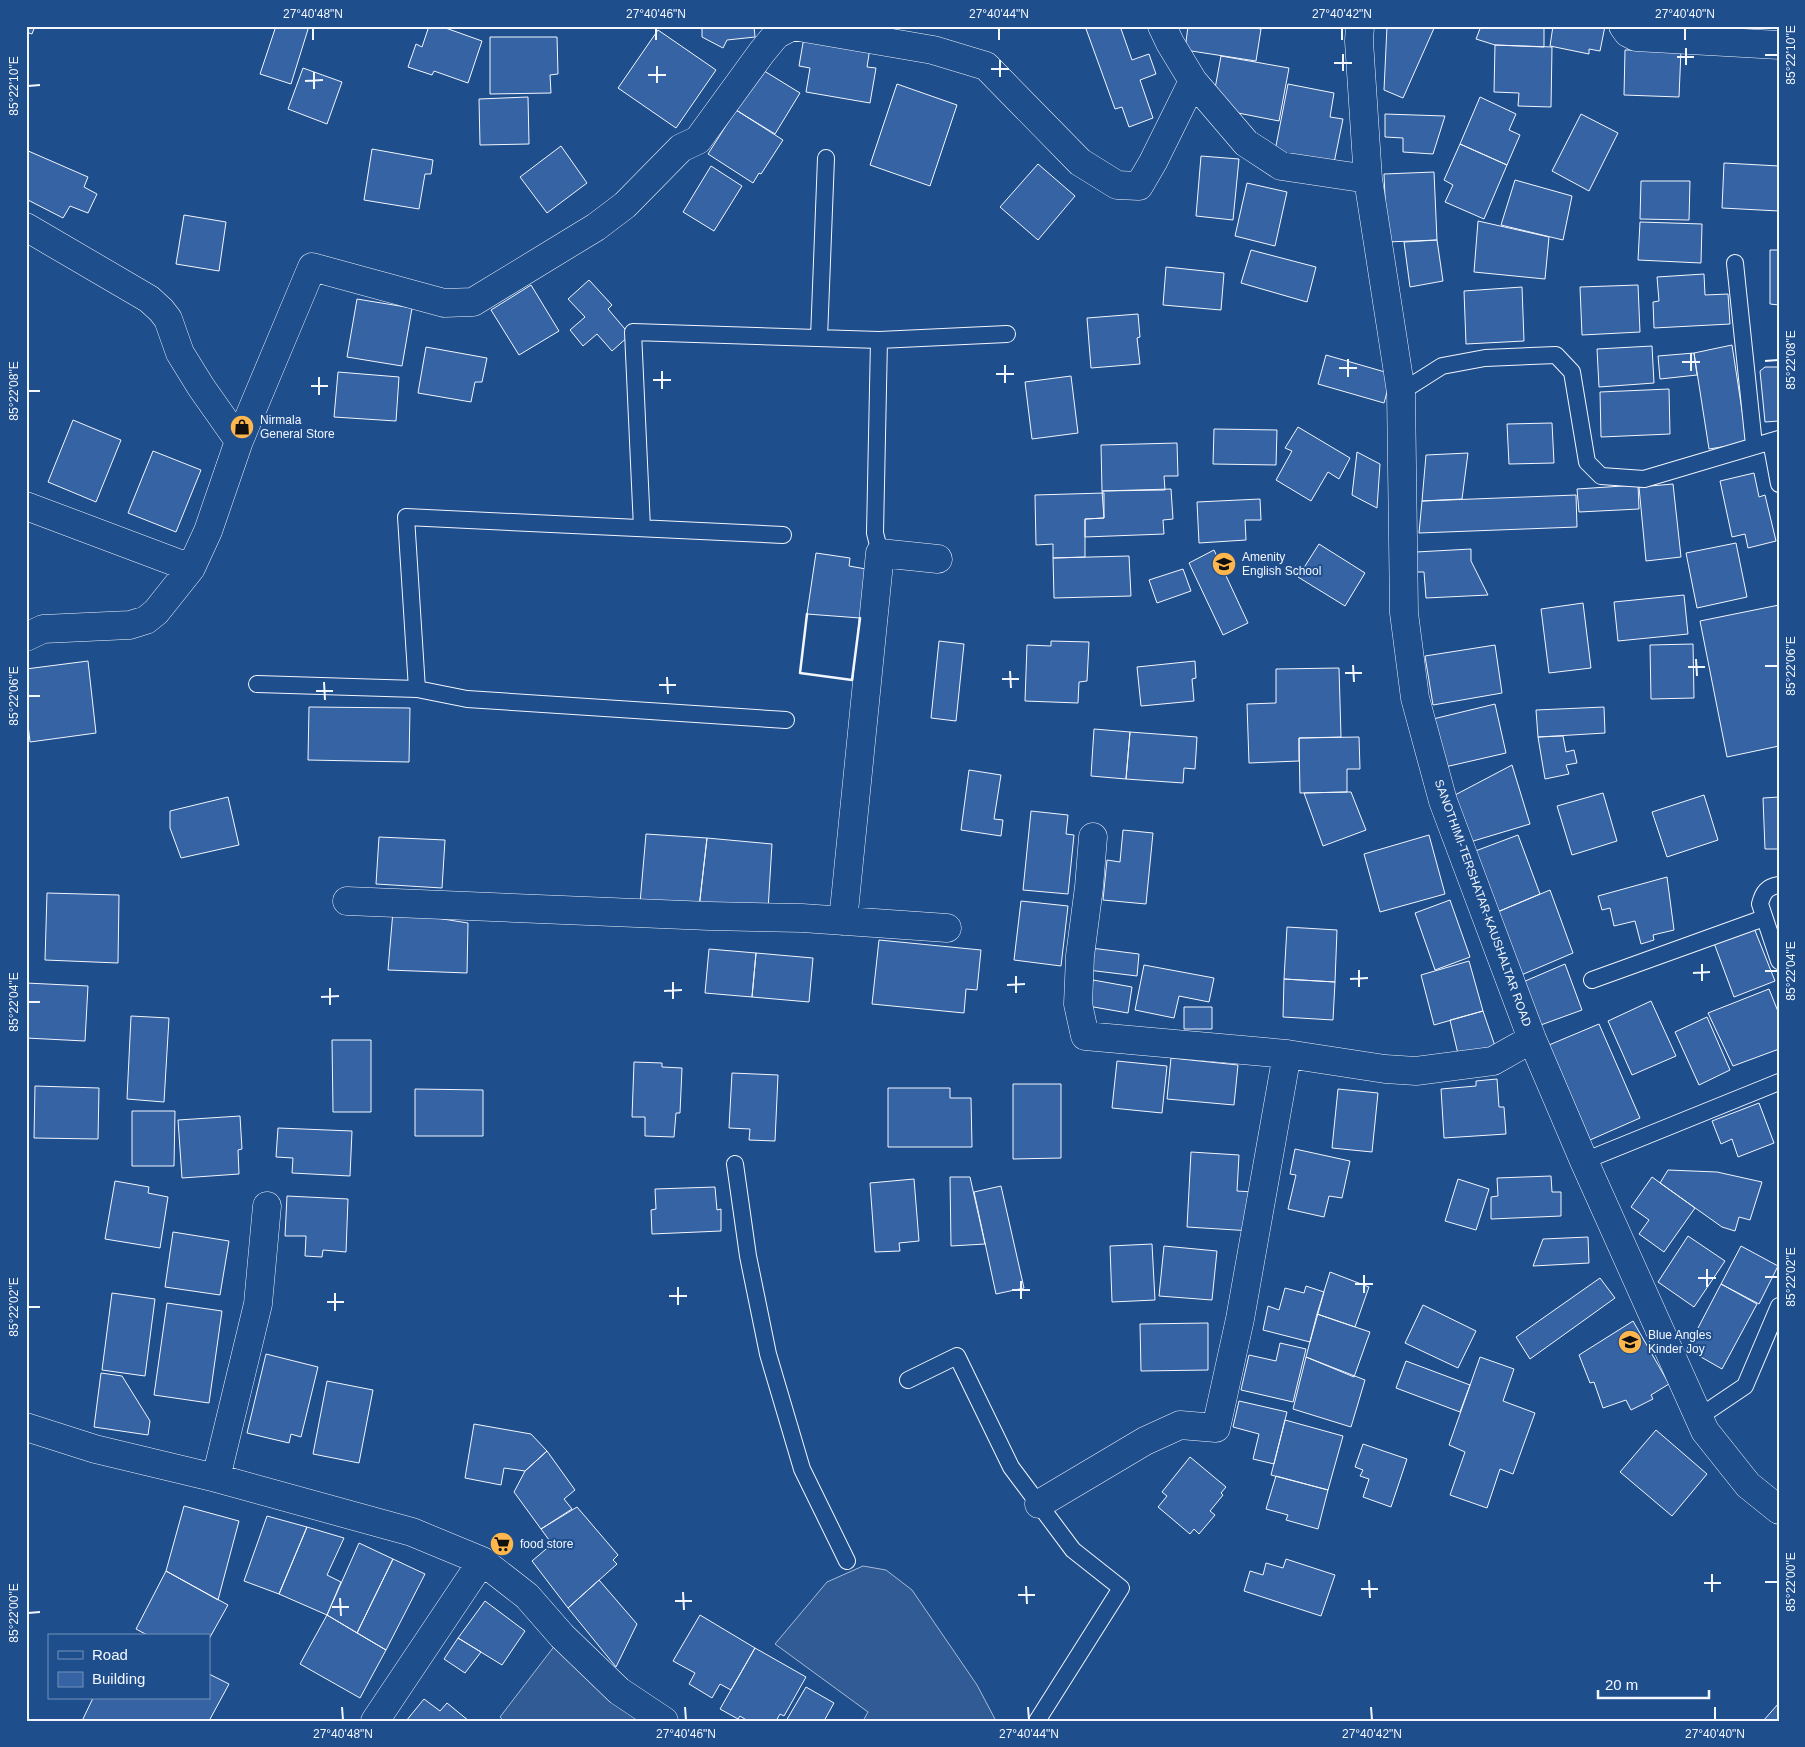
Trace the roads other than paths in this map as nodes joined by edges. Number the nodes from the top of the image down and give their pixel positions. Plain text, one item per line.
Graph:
1 (1162, 26) edge
2 (1360, 26) edge
3 (1623, 26) edge
4 (1779, 45) edge
5 (1193, 81) junction
6 (826, 158) dead end
7 (1368, 179) junction
8 (26, 227) edge
9 (1735, 263) dead end
10 (1008, 334) dead end
11 (819, 338) junction
12 (879, 340) junction
13 (1401, 392) junction
14 (1775, 440) edge
15 (239, 441) junction
16 (1754, 446) junction
17 (1779, 484) edge
18 (26, 506) edge
19 (642, 528) junction
20 (783, 535) dead end
21 (880, 552) junction
22 (938, 559) dead end
23 (191, 568) junction
24 (26, 636) edge
25 (257, 684) dead end
26 (417, 689) junction
27 (786, 720) dead end
28 (1094, 837) dead end
29 (1779, 885) edge
30 (348, 901) dead end
31 (1764, 918) junction
32 (843, 922) junction
33 (948, 928) dead end
34 (1779, 961) edge
35 (1592, 980) dead end
36 (1532, 1039) junction
37 (1287, 1054) junction
38 (1779, 1082) edge
39 (1584, 1161) junction
40 (735, 1164) dead end
41 (267, 1206) dead end
42 (1779, 1306) edge
43 (908, 1380) dead end
44 (1699, 1417) junction
45 (26, 1427) edge
46 (216, 1478) junction
47 (1039, 1504) junction
48 (1779, 1510) edge
49 (482, 1561) junction
50 (847, 1561) dead end
51 (375, 1721) edge
52 (664, 1721) edge
53 (1037, 1721) edge

1 - 5 street
2 - 7 street, SANOTHIMI-TERSHATAR-KAUSHALTAR ROAD
3 - 4 street
5 - 7 street
5 - 15 street
6 - 11 lane
7 - 13 street, SANOTHIMI-TERSHATAR-KAUSHALTAR ROAD
8 - 15 street
9 - 16 lane
10 - 12 lane
11 - 12 lane
11 - 19 lane
12 - 21 lane
13 - 16 lane
13 - 36 street, SANOTHIMI-TERSHATAR-KAUSHALTAR ROAD
14 - 16 lane
14 - 17 lane
15 - 23 street
18 - 23 street
19 - 20 lane
19 - 26 lane
21 - 22 street
21 - 32 street
23 - 24 street
25 - 26 lane
26 - 27 lane
28 - 37 street
29 - 31 lane
30 - 32 street
31 - 34 lane
31 - 35 lane
32 - 33 street
36 - 37 street
36 - 39 street, SANOTHIMI-TERSHATAR-KAUSHALTAR ROAD
37 - 47 street
38 - 39 lane
39 - 44 street, SANOTHIMI-TERSHATAR-KAUSHALTAR ROAD
40 - 50 lane
41 - 46 street
42 - 44 lane
43 - 47 lane
44 - 48 street, SANOTHIMI-TERSHATAR-KAUSHALTAR ROAD
45 - 46 street
46 - 49 street
47 - 53 lane
49 - 51 street
49 - 52 street

